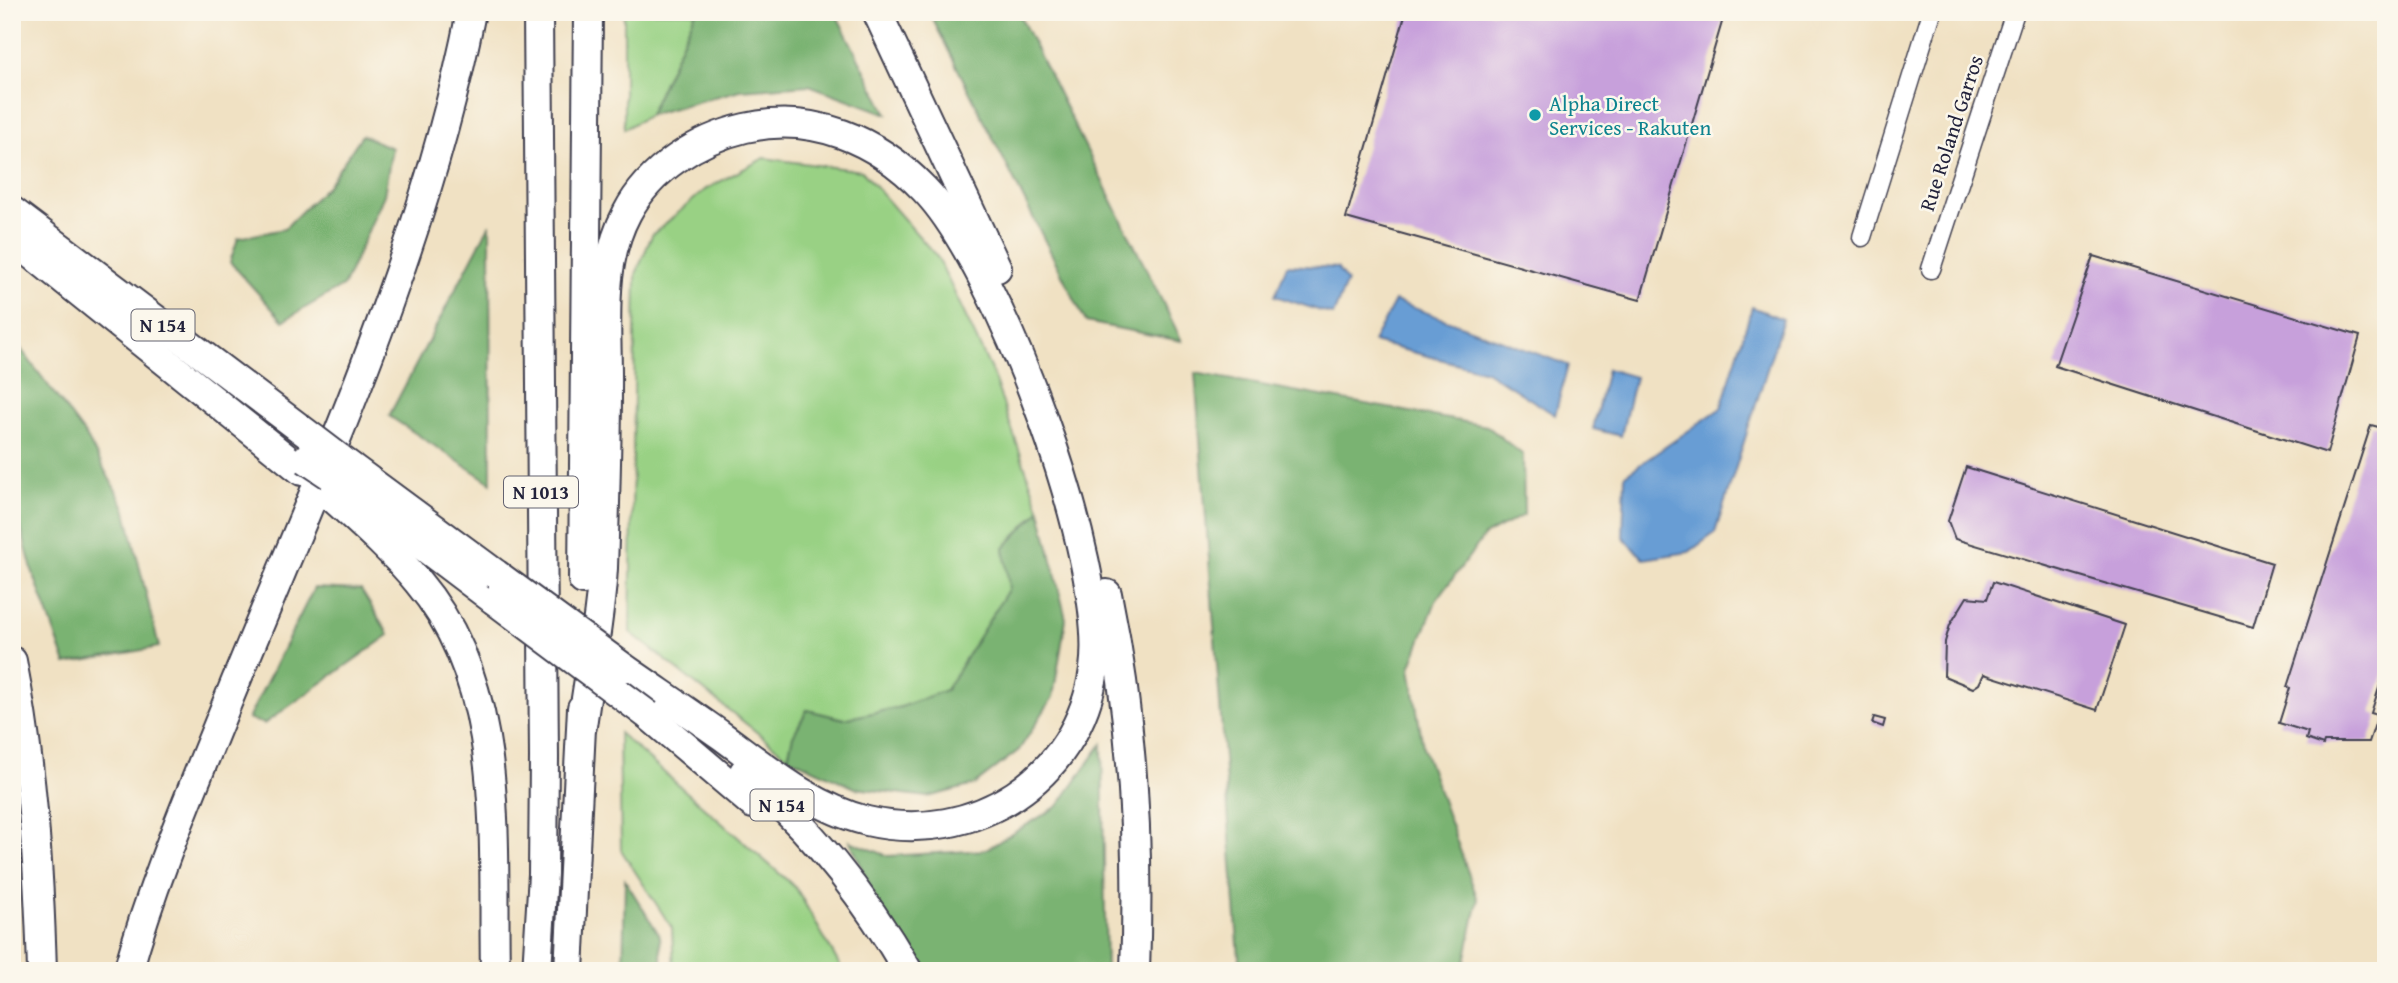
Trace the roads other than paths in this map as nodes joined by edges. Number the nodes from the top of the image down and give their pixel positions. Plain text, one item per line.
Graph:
1 (471, 12) edge
2 (538, 12) edge
3 (588, 12) edge
4 (877, 12) edge
5 (1932, 12) edge
6 (2015, 12) edge
7 (12, 211) edge
8 (1862, 237) dead end
9 (21, 245) edge
10 (1931, 269) dead end
11 (307, 456) junction
12 (331, 474) junction
13 (495, 587) junction
14 (12, 661) edge
15 (624, 668) junction
16 (582, 726) junction
17 (42, 971) edge
18 (128, 971) edge
19 (495, 971) edge
20 (537, 971) edge
21 (569, 971) edge
22 (887, 971) edge
23 (908, 971) edge
24 (1135, 971) edge

1 - 18 highway
2 - 20 highway, N 1013
3 - 16 highway, N 1013
4 - 24 highway
5 - 8 street
6 - 10 street, Rue Roland Garros
7 - 11 highway, N 154
9 - 11 highway, N 154
11 - 12 highway, N 154, bridge
12 - 13 highway, N 154
12 - 19 highway
13 - 15 highway, N 154, bridge
13 - 22 highway, N 154, bridge
14 - 17 highway
15 - 16 highway
15 - 23 highway, N 154
16 - 21 highway, N 1013

